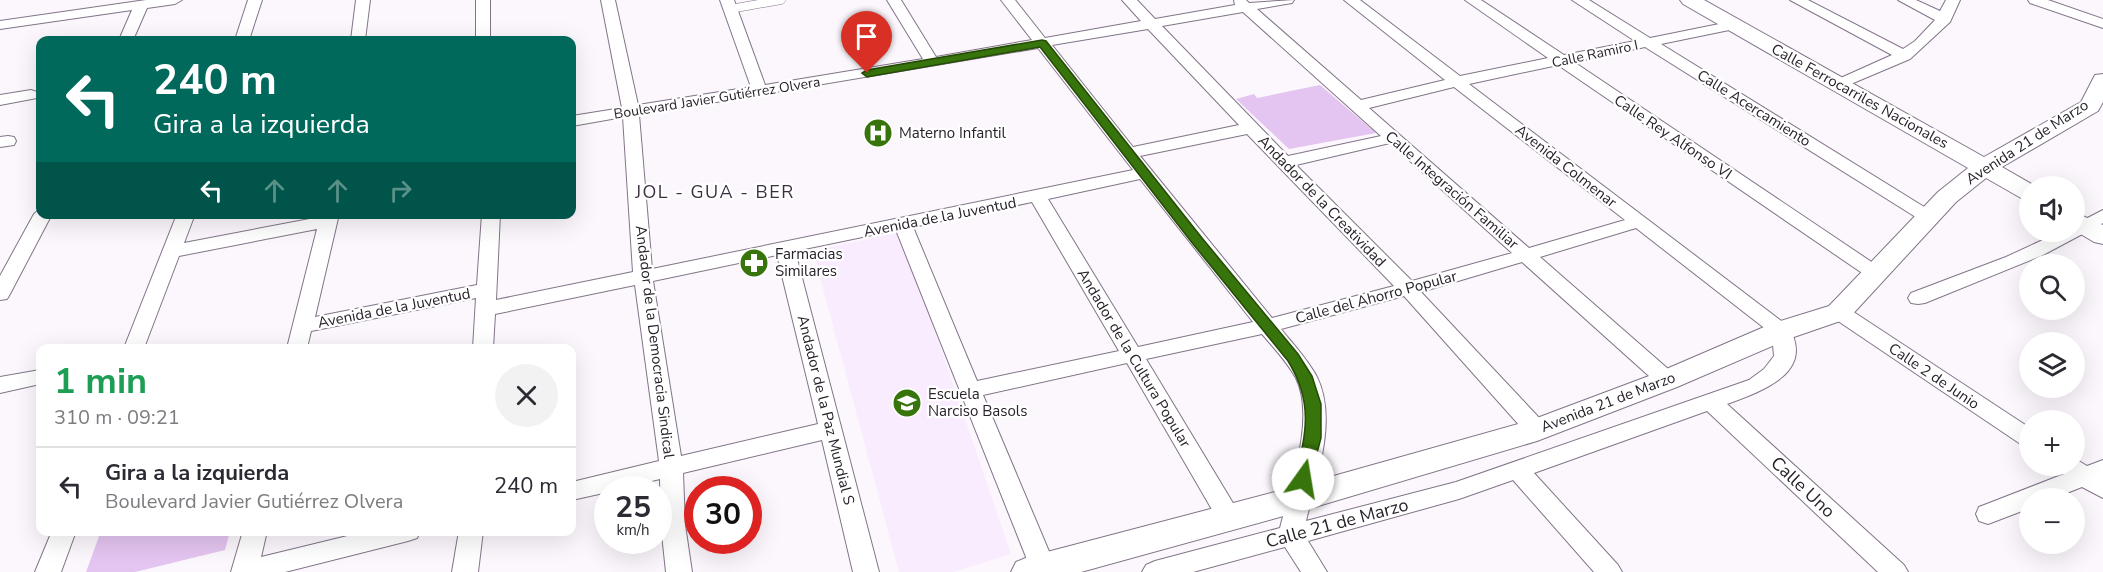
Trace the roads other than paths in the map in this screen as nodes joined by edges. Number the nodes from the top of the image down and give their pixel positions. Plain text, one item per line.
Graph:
1 (175, 0) edge
2 (255, 0) edge
3 (363, 0) edge
4 (483, 0) edge
5 (608, 0) edge
6 (781, 0) edge
7 (894, 0) edge
8 (1008, 0) edge
9 (1130, 0) edge
10 (1287, 0) edge
11 (1351, 0) edge
12 (1365, 0) edge
13 (1472, 0) edge
14 (1579, 0) edge
15 (1690, 0) edge
16 (1797, 0) edge
17 (1905, 0) edge
18 (1953, 0) edge
19 (2035, 0) edge
20 (141, 4) junction
21 (728, 4) edge
22 (1242, 4) edge
23 (1945, 19) junction
24 (2103, 24) edge
25 (1152, 25) junction
26 (1734, 25) junction
27 (0, 26) edge
28 (128, 36) edge
29 (243, 36) edge
30 (358, 36) edge
31 (483, 36) edge
32 (1042, 43) junction
33 (1650, 43) junction
34 (1905, 56) junction
35 (932, 62) junction
36 (1562, 62) junction
37 (2103, 80) edge
38 (1463, 81) junction
39 (1839, 84) junction
40 (760, 91) junction
41 (31, 95) dead end
42 (0, 100) edge
43 (1356, 106) junction
44 (2096, 109) edge
45 (631, 112) junction
46 (576, 120) edge
47 (1251, 128) junction
48 (1392, 138) junction
49 (1130, 153) junction
50 (1285, 162) junction
51 (1984, 167) junction
52 (1146, 174) junction
53 (2019, 187) edge
54 (1038, 197) junction
55 (1928, 217) junction
56 (40, 219) edge
57 (184, 219) edge
58 (324, 219) edge
59 (329, 219) edge
60 (490, 219) edge
61 (1638, 222) junction
62 (903, 224) junction
63 (2092, 224) edge
64 (785, 248) junction
65 (173, 251) junction
66 (1525, 254) junction
67 (1875, 273) junction
68 (643, 276) junction
69 (1408, 289) junction
70 (0, 294) edge
71 (1918, 298) dead end
72 (486, 299) junction
73 (1839, 312) junction
74 (302, 326) junction
75 (1267, 326) junction
76 (1788, 329) junction
77 (136, 344) edge
78 (298, 344) edge
79 (483, 344) edge
80 (1133, 355) junction
81 (36, 378) edge
82 (1667, 380) junction
83 (0, 385) edge
84 (970, 390) junction
85 (1711, 402) junction
86 (832, 429) junction
87 (1537, 430) junction
88 (2019, 432) edge
89 (671, 468) junction
90 (1518, 470) junction
91 (2085, 470) edge
92 (2072, 476) edge
93 (2103, 489) edge
94 (576, 490) edge
95 (1298, 499) junction
96 (1989, 514) dead end
97 (1230, 518) junction
98 (1291, 535) junction
99 (62, 536) edge
100 (254, 536) edge
101 (388, 536) edge
102 (470, 536) edge
103 (1035, 570) edge
104 (48, 572) edge
105 (245, 572) edge
106 (465, 572) edge
107 (679, 572) edge
108 (866, 572) edge
109 (1155, 572) edge
110 (1314, 572) edge
111 (1609, 572) edge
112 (1895, 572) edge

1 - 20 street
2 - 29 street
3 - 30 street
4 - 31 street
5 - 45 street, Andador de la Democracia Sindical
6 - 21 lane
7 - 35 street
8 - 32 street
9 - 25 street, Andador de la Creatividad
10 - 22 street, Boulevard Javier Gutiérrez Olvera
11 - 38 street, Avenida Colmenar
12 - 38 street, Avenida Colmenar
13 - 36 street, Calle Rey Alfonso VI
14 - 33 street, Calle Acercamiento
15 - 26 street, Calle Ferrocarriles Nacionales
16 - 34 street
17 - 23 street
18 - 23 street
19 - 24 street
20 - 27 street
20 - 28 street
21 - 40 street
22 - 25 street, Boulevard Javier Gutiérrez Olvera
22 - 43 street, Calle Integración Familiar
23 - 34 street
25 - 32 street, Boulevard Javier Gutiérrez Olvera
25 - 47 street, Andador de la Creatividad
26 - 33 street, Calle Ramiro I
26 - 39 street, Calle Ferrocarriles Nacionales
32 - 35 street, Boulevard Javier Gutiérrez Olvera
32 - 49 street
33 - 36 street, Calle Ramiro I
33 - 55 street, Calle Acercamiento
34 - 39 street
35 - 40 street, Boulevard Javier Gutiérrez Olvera
36 - 38 street, Calle Ramiro I
36 - 67 street, Calle Rey Alfonso VI
37 - 44 street, Avenida 21 de Marzo
38 - 43 street, Calle Ramiro I
38 - 61 street, Avenida Colmenar
38 - 76 street, Avenida Colmenar
39 - 51 street, Calle Ferrocarriles Nacionales
40 - 45 street, Boulevard Javier Gutiérrez Olvera
41 - 42 street
43 - 48 street, Calle Integración Familiar
44 - 51 street, Avenida 21 de Marzo
45 - 46 street, Boulevard Javier Gutiérrez Olvera
45 - 68 street, Andador de la Democracia Sindical
47 - 49 street
47 - 50 street, Andador de la Creatividad
48 - 50 street
48 - 66 street, Calle Integración Familiar
49 - 52 street
50 - 69 street, Andador de la Creatividad
51 - 53 street, Calle Ferrocarriles Nacionales
51 - 55 street, Avenida 21 de Marzo
52 - 54 street, Avenida de la Juventud
52 - 75 street
54 - 62 street, Avenida de la Juventud
54 - 80 street, Andador de la Cultura Popular
55 - 67 street, Avenida 21 de Marzo
56 - 70 street
57 - 65 street
58 - 65 street
59 - 74 street
60 - 72 street
61 - 66 street, Calle del Ahorro Popular
61 - 76 street, Avenida Colmenar
62 - 64 street, Avenida de la Juventud
62 - 84 street
63 - 71 street
64 - 68 street, Avenida de la Juventud
64 - 86 street, Andador de la Paz Mundial S
65 - 77 street
66 - 69 street, Calle del Ahorro Popular
66 - 82 street, Calle Integración Familiar
67 - 73 street, Avenida 21 de Marzo
68 - 72 street, Avenida de la Juventud
68 - 89 street, Andador de la Democracia Sindical
69 - 75 street, Calle del Ahorro Popular
69 - 87 street, Andador de la Creatividad
72 - 74 street, Avenida de la Juventud
72 - 79 street
73 - 76 street, Avenida 21 de Marzo
73 - 88 street, Calle 2 de Junio
74 - 78 street
75 - 80 street, Calle del Ahorro Popular
75 - 95 street
76 - 82 street, Avenida 21 de Marzo
76 - 85 street, Calle 21 de Marzo
80 - 84 street, Calle del Ahorro Popular
80 - 97 street, Andador de la Cultura Popular
81 - 83 street
82 - 87 street, Avenida 21 de Marzo
84 - 103 street
85 - 90 street, Calle 21 de Marzo
85 - 112 street, Calle Uno
86 - 89 street
86 - 108 street, Andador de la Paz Mundial S
87 - 95 street, Avenida 21 de Marzo
89 - 94 street
89 - 107 street, Andador de la Democracia Sindical
90 - 98 street, Calle 21 de Marzo
90 - 111 street
91 - 93 street
92 - 96 street
95 - 97 street, Avenida 21 de Marzo
95 - 98 street
97 - 103 street, Avenida 21 de Marzo
98 - 109 street, Calle 21 de Marzo
98 - 110 street
99 - 104 street
100 - 105 street
101 - 105 street
102 - 106 street

